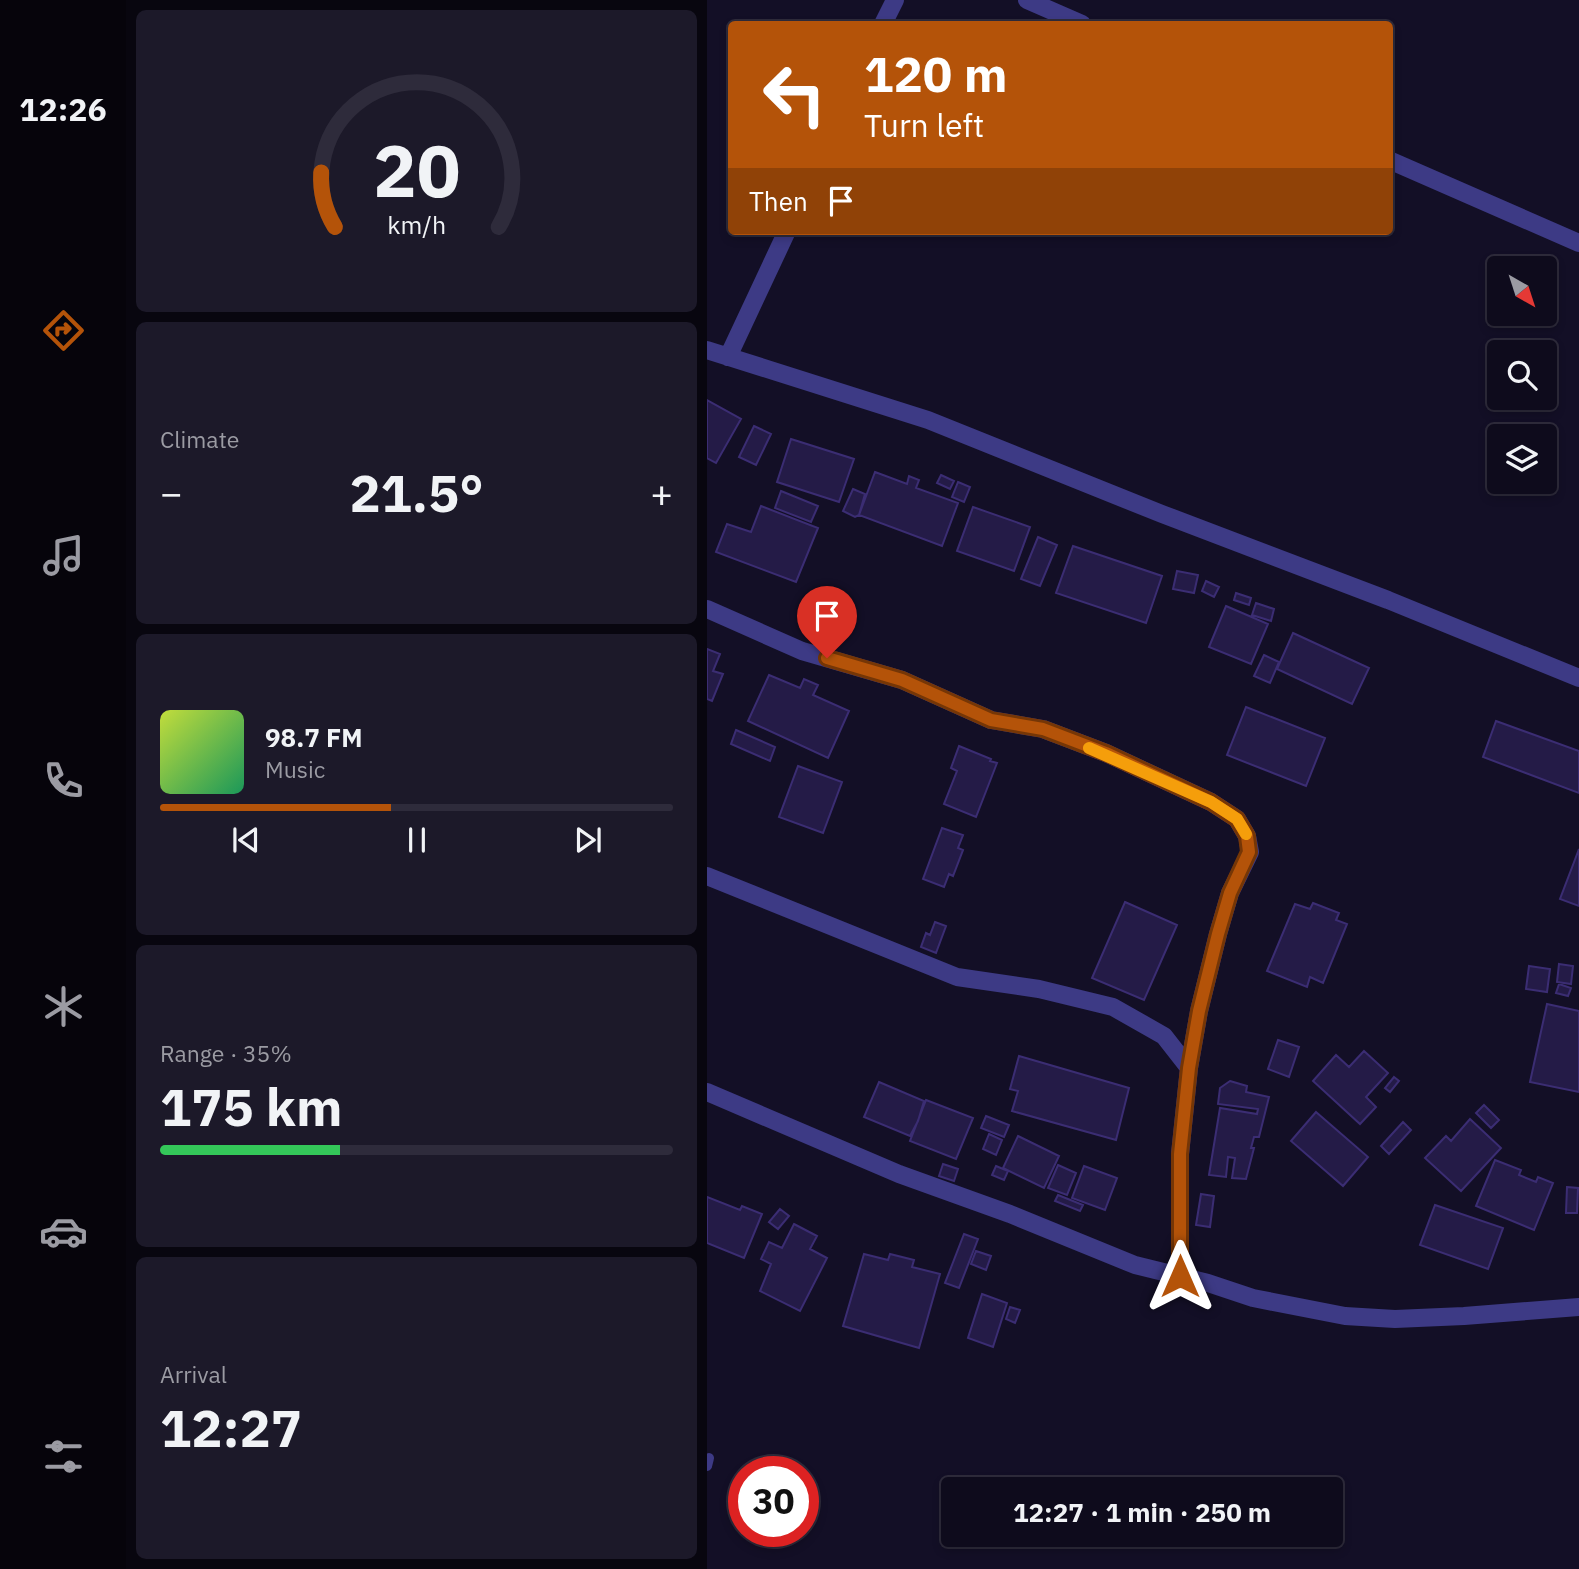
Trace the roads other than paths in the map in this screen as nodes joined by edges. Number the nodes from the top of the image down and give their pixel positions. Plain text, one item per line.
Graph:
1 (895, 0) edge
2 (1027, 0) edge
3 (884, 21) edge
4 (1075, 21) edge
5 (1393, 162) edge
6 (785, 235) edge
7 (1579, 243) edge
8 (707, 350) edge
9 (728, 357) junction
10 (707, 609) edge
11 (1579, 678) edge
12 (707, 876) edge
13 (1189, 1068) junction
14 (707, 1092) edge
15 (1180, 1276) junction
16 (1579, 1307) edge

1 - 3 street
2 - 4 street
5 - 7 street
6 - 9 street
8 - 9 street
9 - 11 street
10 - 13 street
12 - 13 street
13 - 15 street
14 - 15 street
15 - 16 street

